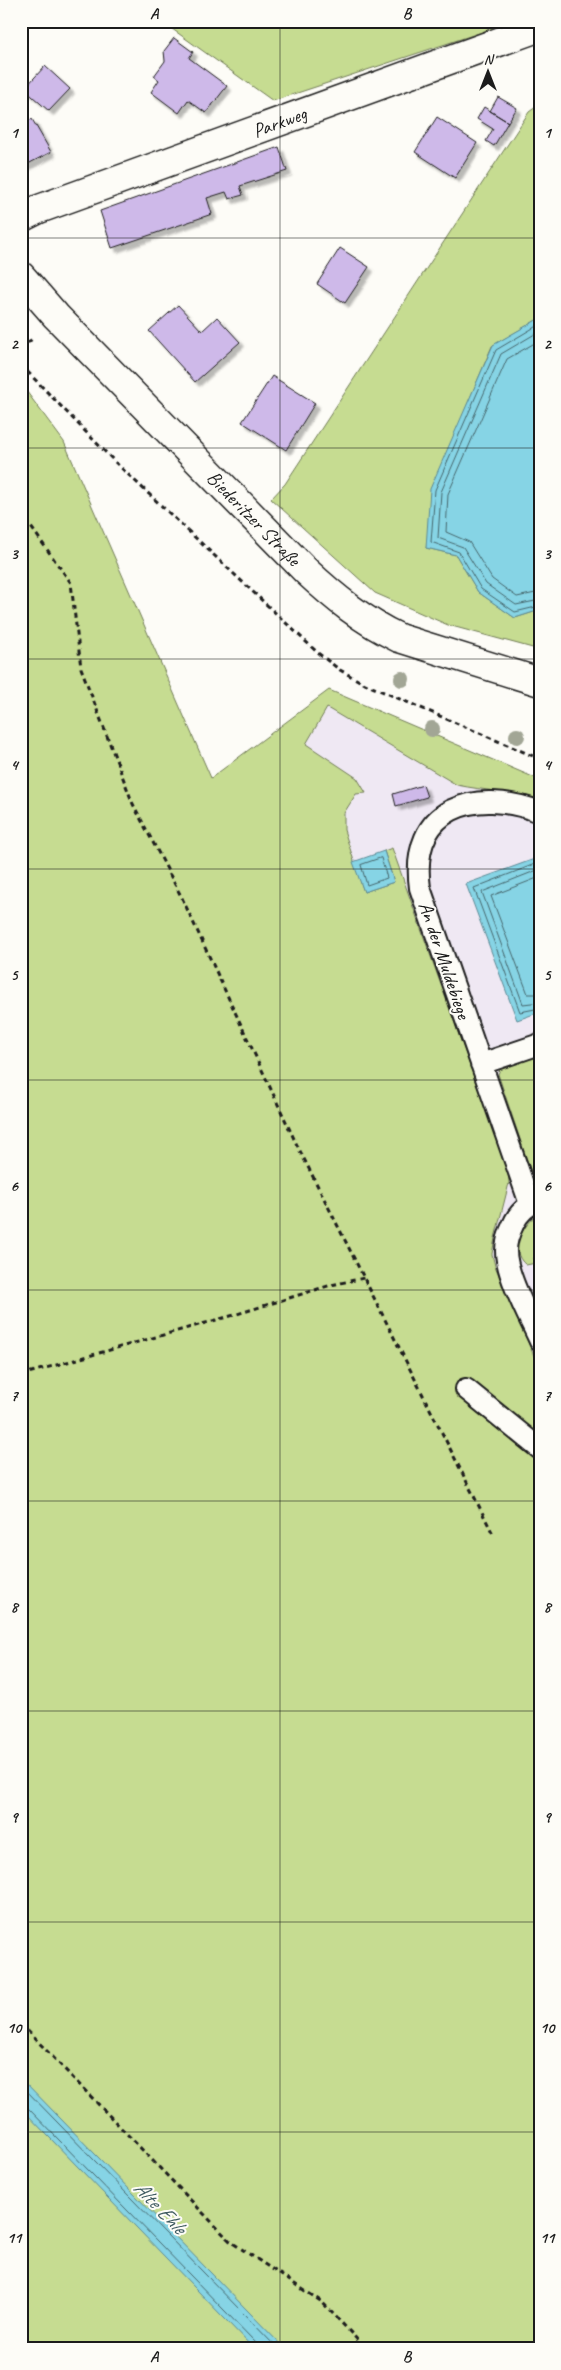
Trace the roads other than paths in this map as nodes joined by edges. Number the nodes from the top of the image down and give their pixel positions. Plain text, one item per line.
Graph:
1 (540, 27) edge
2 (21, 218) edge
3 (21, 276) edge
4 (540, 682) edge
5 (540, 812) edge
6 (540, 1044) edge
7 (482, 1064) junction
8 (535, 1202) edge
9 (540, 1341) edge
10 (466, 1389) dead end
11 (540, 1449) edge

1 - 2 street, Parkweg
3 - 4 street, Biederitzer Straße
5 - 7 lane, An der Muldebiege
6 - 7 lane
7 - 8 lane, An der Muldebiege
8 - 9 lane
10 - 11 lane

